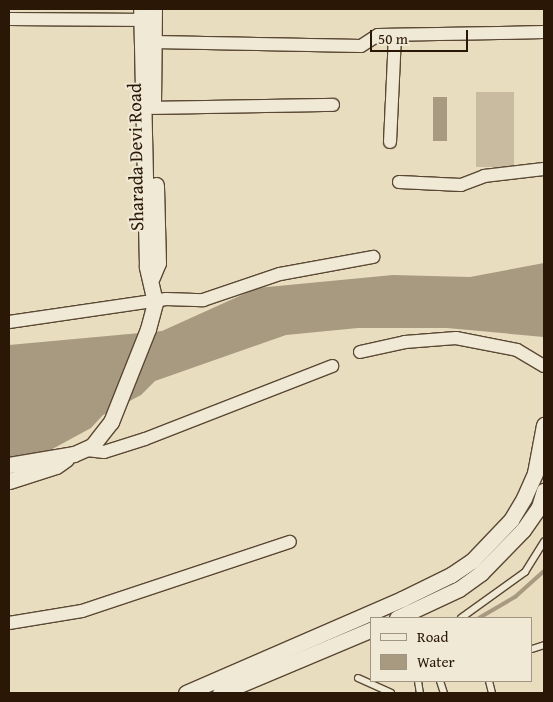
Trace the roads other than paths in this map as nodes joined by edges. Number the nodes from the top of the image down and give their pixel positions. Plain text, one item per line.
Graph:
1 (96, 14) edge
2 (147, 14) edge
3 (9, 19) edge
4 (544, 32) edge
5 (395, 35) junction
6 (154, 42) junction
7 (333, 105) dead end
8 (153, 108) junction
9 (149, 133) junction
10 (390, 142) dead end
11 (544, 169) edge
12 (399, 182) dead end
13 (373, 258) dead end
14 (156, 302) junction
15 (9, 322) edge
16 (360, 352) dead end
17 (332, 366) dead end
18 (544, 366) edge
19 (544, 425) edge
20 (81, 452) junction
21 (10, 472) edge
22 (544, 491) edge
23 (290, 542) dead end
24 (544, 542) edge
25 (402, 599) junction
26 (403, 616) edge
27 (462, 617) edge
28 (9, 623) edge
29 (370, 630) edge
30 (358, 678) dead end
31 (370, 681) edge
32 (376, 683) edge
33 (186, 693) edge
34 (220, 693) edge
35 (391, 693) edge

1 - 2 street
1 - 3 street
2 - 6 street, Sharada Devi Road
2 - 9 street
4 - 5 street
5 - 6 street
5 - 10 street
6 - 8 street, Sharada Devi Road
7 - 8 street
8 - 9 street, Sharada Devi Road
9 - 14 street, Sharada Devi Road
11 - 12 street
13 - 14 street
14 - 15 street
14 - 20 street
16 - 18 street
17 - 20 street
19 - 25 street
20 - 21 street
22 - 26 street
23 - 28 street
24 - 27 lane
25 - 26 street
25 - 33 street
29 - 34 street
30 - 31 lane
32 - 35 lane

